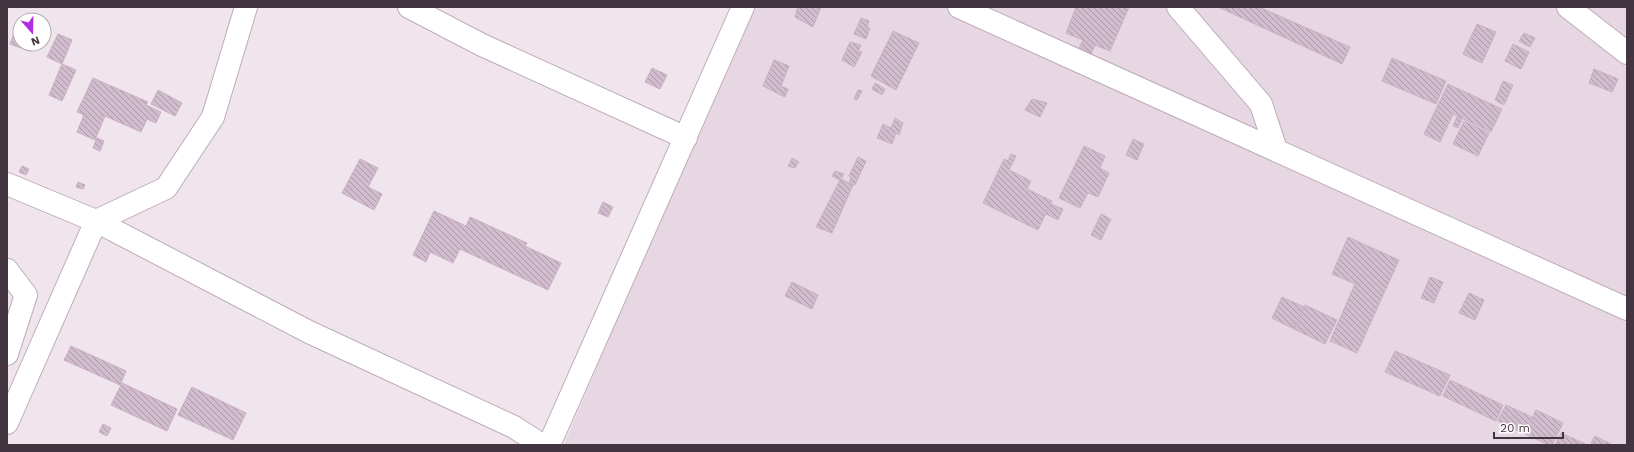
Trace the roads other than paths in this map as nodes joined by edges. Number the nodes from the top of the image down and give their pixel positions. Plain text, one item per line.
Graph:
1 (246, 7) edge
2 (409, 7) edge
3 (743, 7) edge
4 (959, 7) edge
5 (1178, 7) edge
6 (1568, 7) edge
7 (1627, 53) edge
8 (686, 138) junction
9 (1276, 150) junction
10 (7, 184) edge
11 (96, 221) junction
12 (7, 270) edge
13 (1627, 309) edge
14 (7, 354) edge
15 (7, 423) edge
16 (542, 445) edge
17 (549, 445) edge

1 - 11 street
2 - 8 street
3 - 8 street
4 - 9 street
5 - 9 street
6 - 7 street
8 - 17 street
9 - 13 street
10 - 11 street
11 - 15 street
11 - 16 street
12 - 14 street

